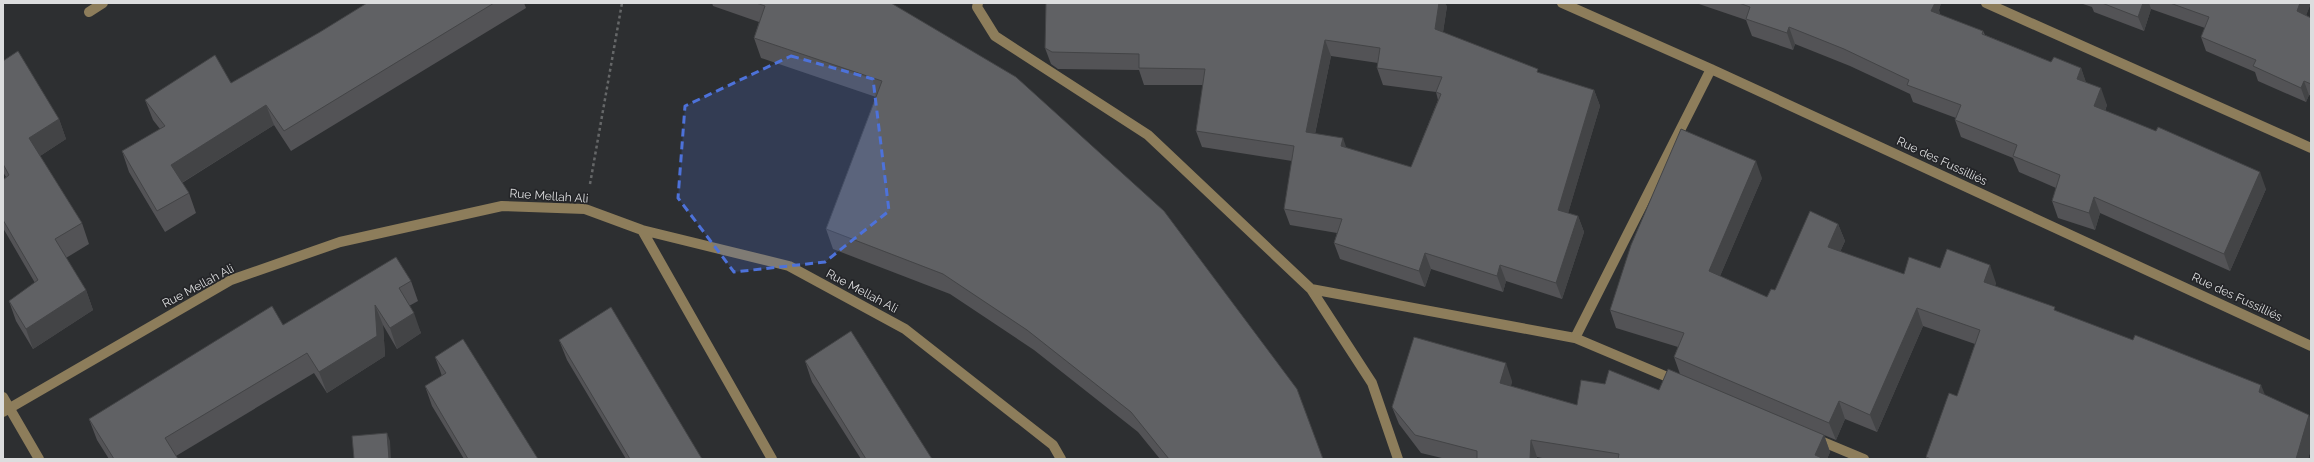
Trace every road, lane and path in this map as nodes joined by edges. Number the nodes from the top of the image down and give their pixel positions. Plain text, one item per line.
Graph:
1 (103, 3) edge
2 (622, 3) edge
3 (978, 3) edge
4 (1562, 3) edge
5 (1986, 3) edge
6 (89, 12) dead end
7 (1711, 69) junction
8 (2311, 148) edge
9 (585, 209) junction
10 (642, 230) junction
11 (1311, 289) junction
12 (1575, 338) junction
13 (2311, 346) edge
14 (1690, 386) edge
15 (3, 397) edge
16 (6, 410) edge
17 (1806, 435) edge
18 (39, 459) edge
19 (772, 459) edge
20 (1061, 459) edge
21 (1398, 459) edge
22 (1864, 459) edge

1 - 6 street
2 - 9 path
3 - 11 street
4 - 7 street, Rue des Fussilliés
5 - 8 street
7 - 12 street
7 - 13 street, Rue des Fussilliés
9 - 10 street, Rue Mellah Ali
9 - 16 street, Rue Mellah Ali
10 - 19 street
10 - 20 street, Rue Mellah Ali
11 - 12 street
11 - 21 street
12 - 14 street
15 - 16 street
16 - 18 street
17 - 22 street

